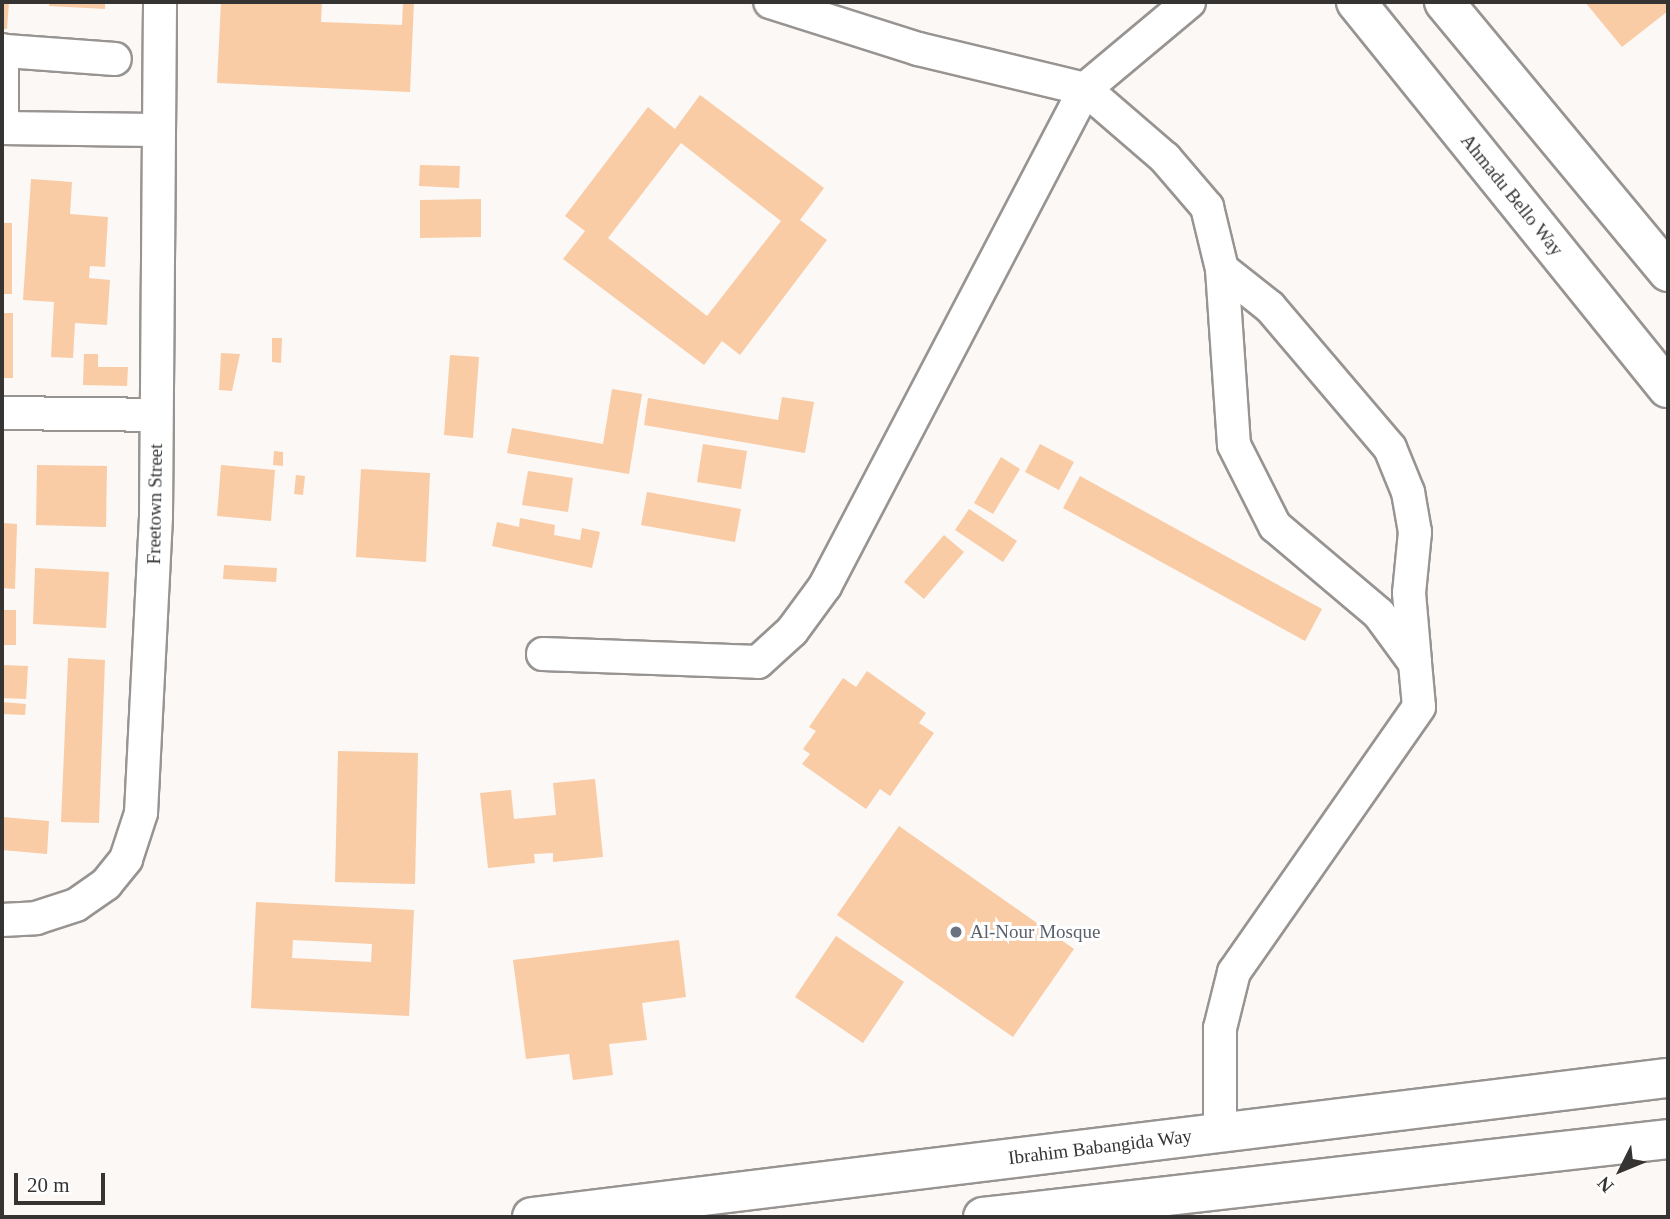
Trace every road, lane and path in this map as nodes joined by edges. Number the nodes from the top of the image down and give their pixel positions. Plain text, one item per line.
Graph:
1 (160, 2) edge
2 (770, 2) edge
3 (1189, 2) edge
4 (1356, 2) edge
5 (1444, 2) edge
6 (4, 50) edge
7 (115, 59) dead end
8 (1085, 89) junction
9 (2, 128) edge
10 (156, 130) junction
11 (1222, 269) junction
12 (1668, 272) edge
13 (1668, 388) edge
14 (2, 413) edge
15 (156, 415) junction
16 (543, 654) dead end
17 (1415, 663) junction
18 (2, 920) edge
19 (1668, 1078) edge
20 (1220, 1131) junction
21 (1668, 1139) edge
22 (533, 1217) edge
23 (983, 1217) edge

1 - 10 street, Freetown Street
2 - 8 street
3 - 8 street
4 - 13 main road, Ahmadu Bello Way
5 - 12 main road
6 - 7 street
6 - 9 street
8 - 11 street
8 - 16 street
9 - 10 street
10 - 15 street, Freetown Street
11 - 17 street
11 - 17 street
14 - 15 street
15 - 18 street, Freetown Street
17 - 20 street
19 - 20 main road, Ibrahim Babangida Way
20 - 22 main road, Ibrahim Babangida Way
21 - 23 main road

